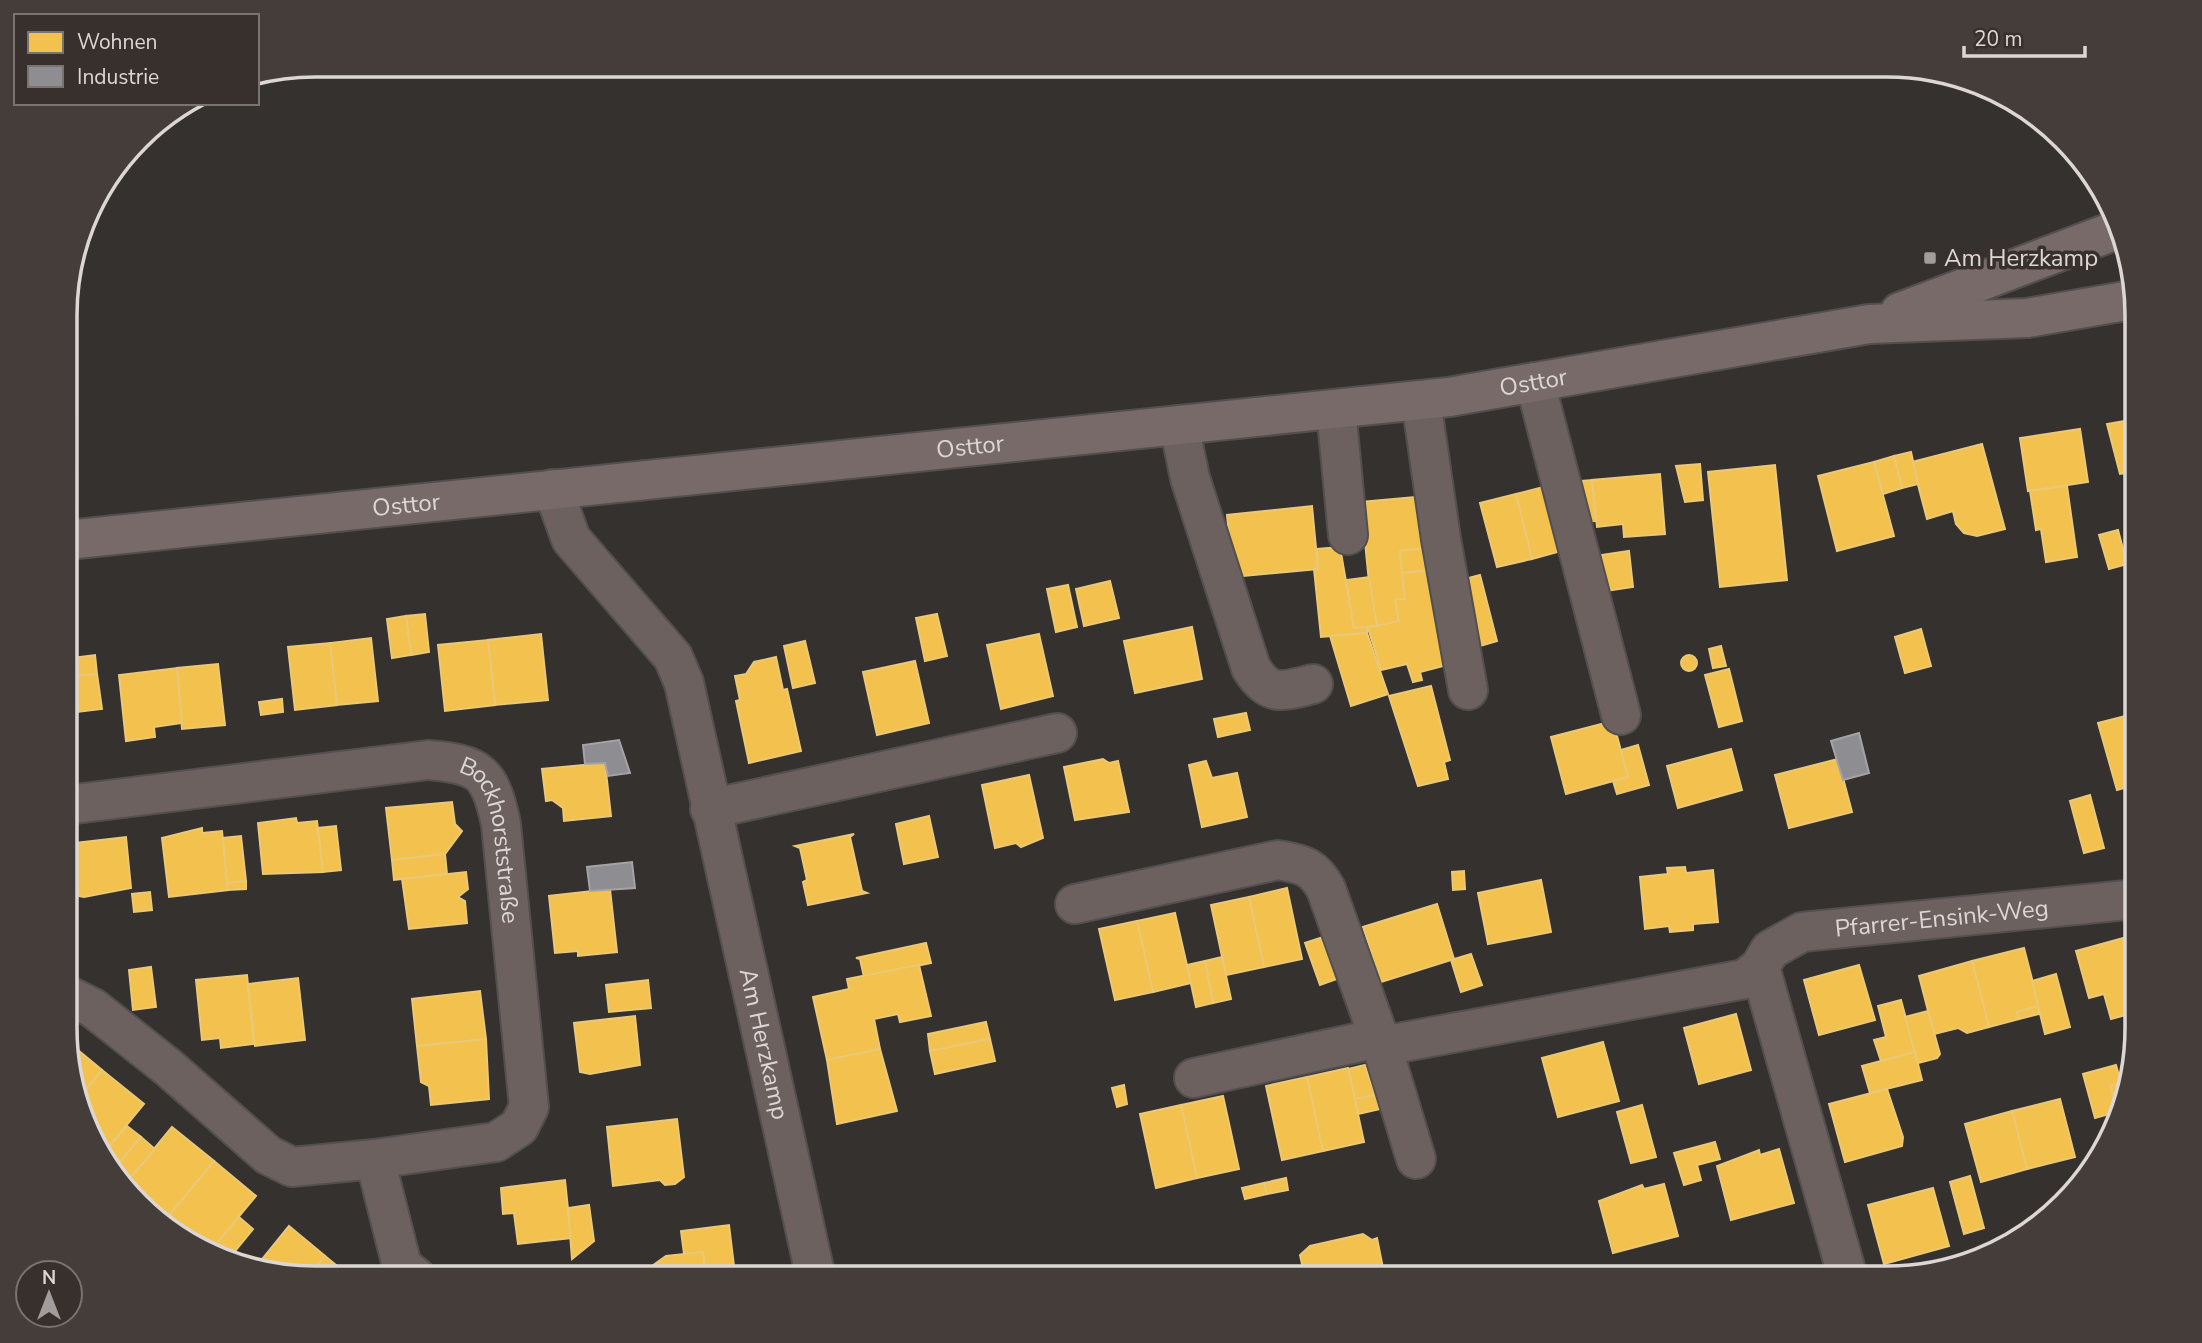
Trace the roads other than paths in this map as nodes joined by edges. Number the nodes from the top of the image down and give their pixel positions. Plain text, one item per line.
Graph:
1 (2109, 232) edge
2 (2124, 301) edge
3 (1869, 324) junction
4 (1535, 382) junction
5 (1421, 400) junction
6 (1322, 410) junction
7 (1179, 425) junction
8 (553, 489) junction
9 (1337, 532) dead end
10 (77, 539) edge
11 (1313, 684) dead end
12 (1468, 690) dead end
13 (1622, 715) dead end
14 (1058, 733) dead end
15 (77, 804) edge
16 (710, 809) junction
17 (2124, 900) edge
18 (1075, 904) dead end
19 (1760, 967) junction
20 (77, 1000) edge
21 (1380, 1042) junction
22 (1194, 1078) dead end
23 (375, 1159) junction
24 (1416, 1159) dead end
25 (1844, 1265) edge
26 (402, 1266) edge
27 (813, 1266) edge

1 - 3 main road, Osttor
2 - 3 main road, Osttor
3 - 4 main road, Osttor
4 - 5 main road, Osttor
4 - 13 street
5 - 6 main road, Osttor
5 - 12 street
6 - 7 main road, Osttor
6 - 9 street
7 - 8 main road, Osttor
7 - 11 street
8 - 10 main road, Osttor
8 - 16 street, Am Herzkamp
14 - 16 street
15 - 23 street, Bockhorststraße
16 - 27 street, Am Herzkamp
17 - 19 street, Pfarrer-Ensink-Weg
18 - 21 street
19 - 21 street, Pfarrer-Ensink-Weg
19 - 25 street
20 - 23 street, Bockhorststraße
21 - 22 street, Pfarrer-Ensink-Weg
21 - 24 street
23 - 26 street

